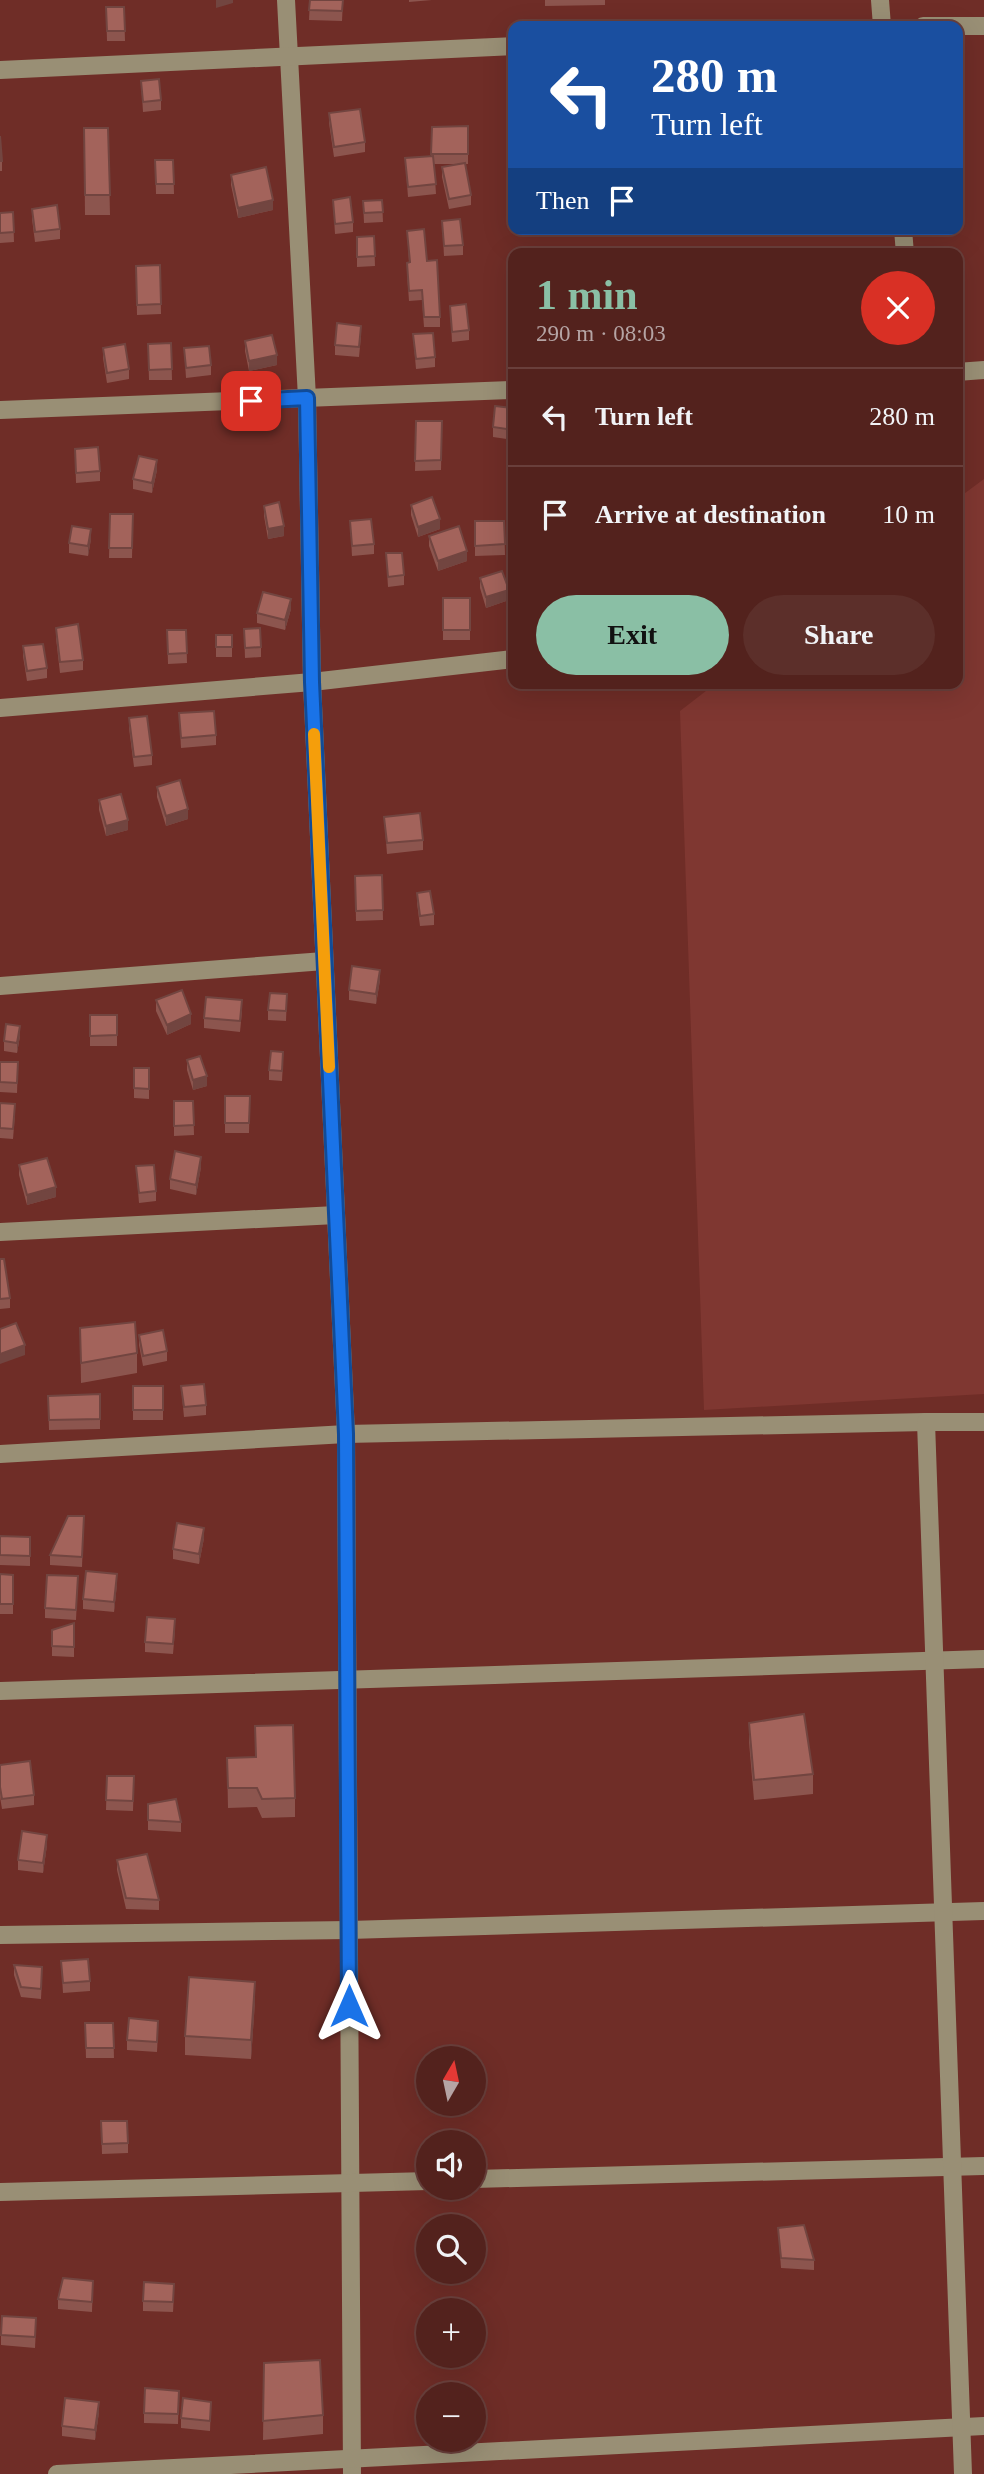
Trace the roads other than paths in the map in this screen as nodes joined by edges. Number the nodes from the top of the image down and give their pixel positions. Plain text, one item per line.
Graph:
1 (286, 0) edge
2 (880, 0) edge
3 (882, 21) edge
4 (963, 26) edge
5 (984, 26) edge
6 (508, 46) edge
7 (289, 57) junction
8 (0, 70) edge
9 (984, 370) edge
10 (963, 372) edge
11 (508, 390) edge
12 (307, 398) junction
13 (0, 410) edge
14 (508, 660) edge
15 (312, 682) junction
16 (0, 708) edge
17 (324, 961) junction
18 (0, 986) edge
19 (336, 1215) junction
20 (0, 1232) edge
21 (926, 1422) junction
22 (984, 1422) edge
23 (346, 1434) junction
24 (0, 1454) edge
25 (984, 1659) edge
26 (933, 1660) junction
27 (347, 1680) junction
28 (0, 1691) edge
29 (984, 1911) edge
30 (943, 1912) junction
31 (349, 1930) junction
32 (0, 1935) edge
33 (984, 2166) edge
34 (952, 2167) junction
35 (486, 2179) edge
36 (416, 2181) edge
37 (350, 2183) junction
38 (0, 2192) edge
39 (984, 2426) edge
40 (962, 2427) junction
41 (352, 2466) edge
42 (57, 2474) edge
43 (963, 2474) edge

1 - 7 street
2 - 3 street
4 - 5 street
6 - 7 street
7 - 8 street
7 - 12 street
9 - 10 street
11 - 12 street
12 - 13 street
12 - 15 street
14 - 15 street
15 - 16 street
15 - 17 street
17 - 18 street
17 - 19 street
19 - 20 street
19 - 23 street
21 - 22 street
21 - 23 street
21 - 26 street
23 - 24 street
23 - 27 street
25 - 26 street
26 - 27 street
26 - 30 street
27 - 28 street
27 - 31 street
29 - 30 street
30 - 31 street
30 - 34 street
31 - 32 street
31 - 37 street
33 - 34 street
34 - 35 street
34 - 40 street
36 - 37 street
37 - 38 street
37 - 41 street
39 - 40 street
40 - 41 street
40 - 43 street
41 - 42 street

